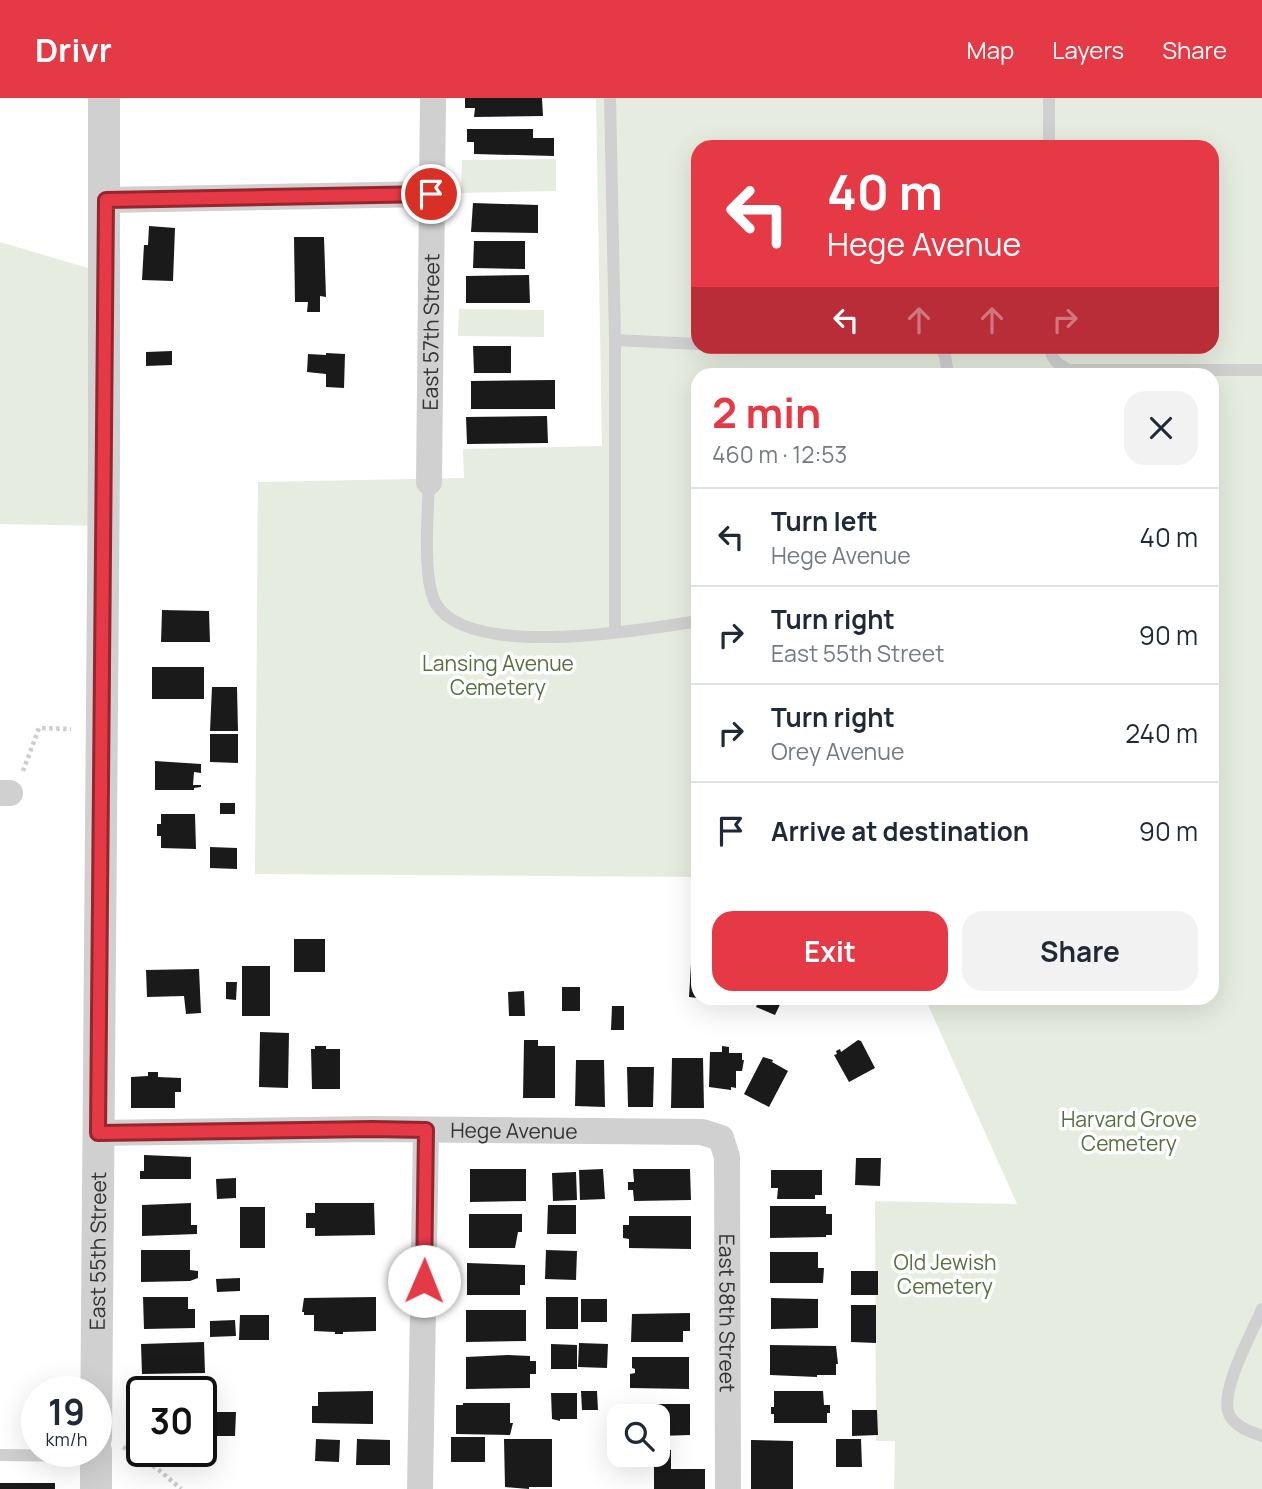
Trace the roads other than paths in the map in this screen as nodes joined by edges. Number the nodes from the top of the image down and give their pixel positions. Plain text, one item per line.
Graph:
1 (104, 98) edge
2 (433, 98) edge
3 (610, 98) edge
4 (1049, 98) edge
5 (1049, 140) edge
6 (431, 194) junction
7 (106, 200) junction
8 (615, 340) junction
9 (691, 344) edge
10 (1053, 354) edge
11 (1065, 368) edge
12 (1219, 370) edge
13 (1262, 370) edge
14 (429, 482) joint
15 (691, 622) edge
16 (615, 631) junction
17 (426, 1130) junction
18 (98, 1133) junction
19 (721, 1138) joint
20 (1262, 1309) edge
21 (102, 1376) edge
22 (1262, 1436) edge
23 (21, 1454) edge
24 (0, 1455) edge
25 (100, 1467) edge
26 (96, 1489) edge
27 (420, 1489) edge
28 (728, 1489) edge

1 - 7 street, East 55th Street
2 - 6 street, East 57th Street
3 - 8 lane
4 - 5 lane
6 - 7 street
6 - 14 street, East 57th Street
7 - 18 street, East 55th Street
8 - 9 lane
8 - 16 lane
10 - 11 lane
12 - 13 lane
14 - 16 lane
15 - 16 lane
17 - 18 street, Hege Avenue
17 - 19 street, Hege Avenue
17 - 27 street
18 - 21 street, East 55th Street
19 - 28 street, East 58th Street
20 - 22 lane
23 - 24 lane
25 - 26 street, East 55th Street

